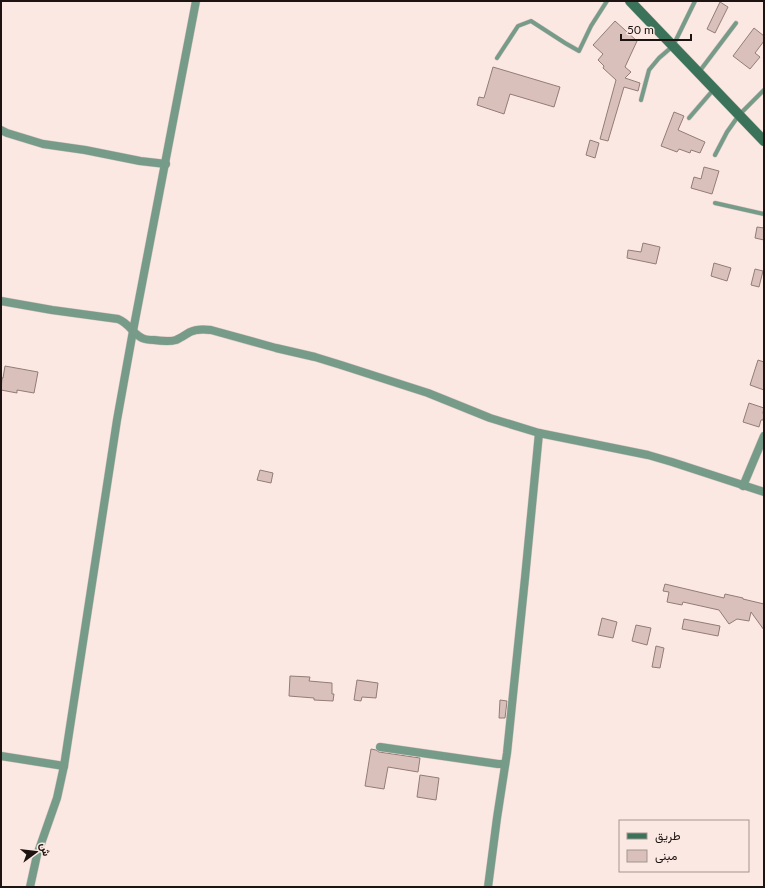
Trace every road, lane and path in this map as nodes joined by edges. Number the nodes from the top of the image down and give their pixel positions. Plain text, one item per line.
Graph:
1 (196, 1) edge
2 (607, 1) edge
3 (630, 1) edge
4 (695, 1) edge
5 (736, 23) dead end
6 (673, 46) junction
7 (497, 58) dead end
8 (699, 73) junction
9 (714, 88) junction
10 (764, 90) edge
11 (641, 100) dead end
12 (739, 115) junction
13 (689, 118) dead end
14 (1, 130) edge
15 (764, 141) edge
16 (715, 155) dead end
17 (166, 164) junction
18 (715, 203) dead end
19 (764, 214) edge
20 (1, 300) edge
21 (133, 330) junction
22 (539, 433) junction
23 (764, 436) edge
24 (743, 486) junction
25 (764, 492) edge
26 (380, 747) dead end
27 (1, 756) edge
28 (506, 764) junction
29 (64, 766) junction
30 (30, 887) edge
31 (488, 887) edge

1 - 17 street
2 - 7 lane
3 - 6 street
4 - 6 lane
5 - 8 lane
6 - 8 street
6 - 11 lane
8 - 9 street
9 - 12 street
9 - 13 lane
10 - 12 lane
12 - 15 street
12 - 16 lane
14 - 17 street
17 - 21 street
18 - 19 lane
20 - 21 street
21 - 22 street
21 - 29 street
22 - 24 street
22 - 28 street
23 - 24 street
24 - 25 street
26 - 28 street
27 - 29 street
28 - 31 street
29 - 30 street

